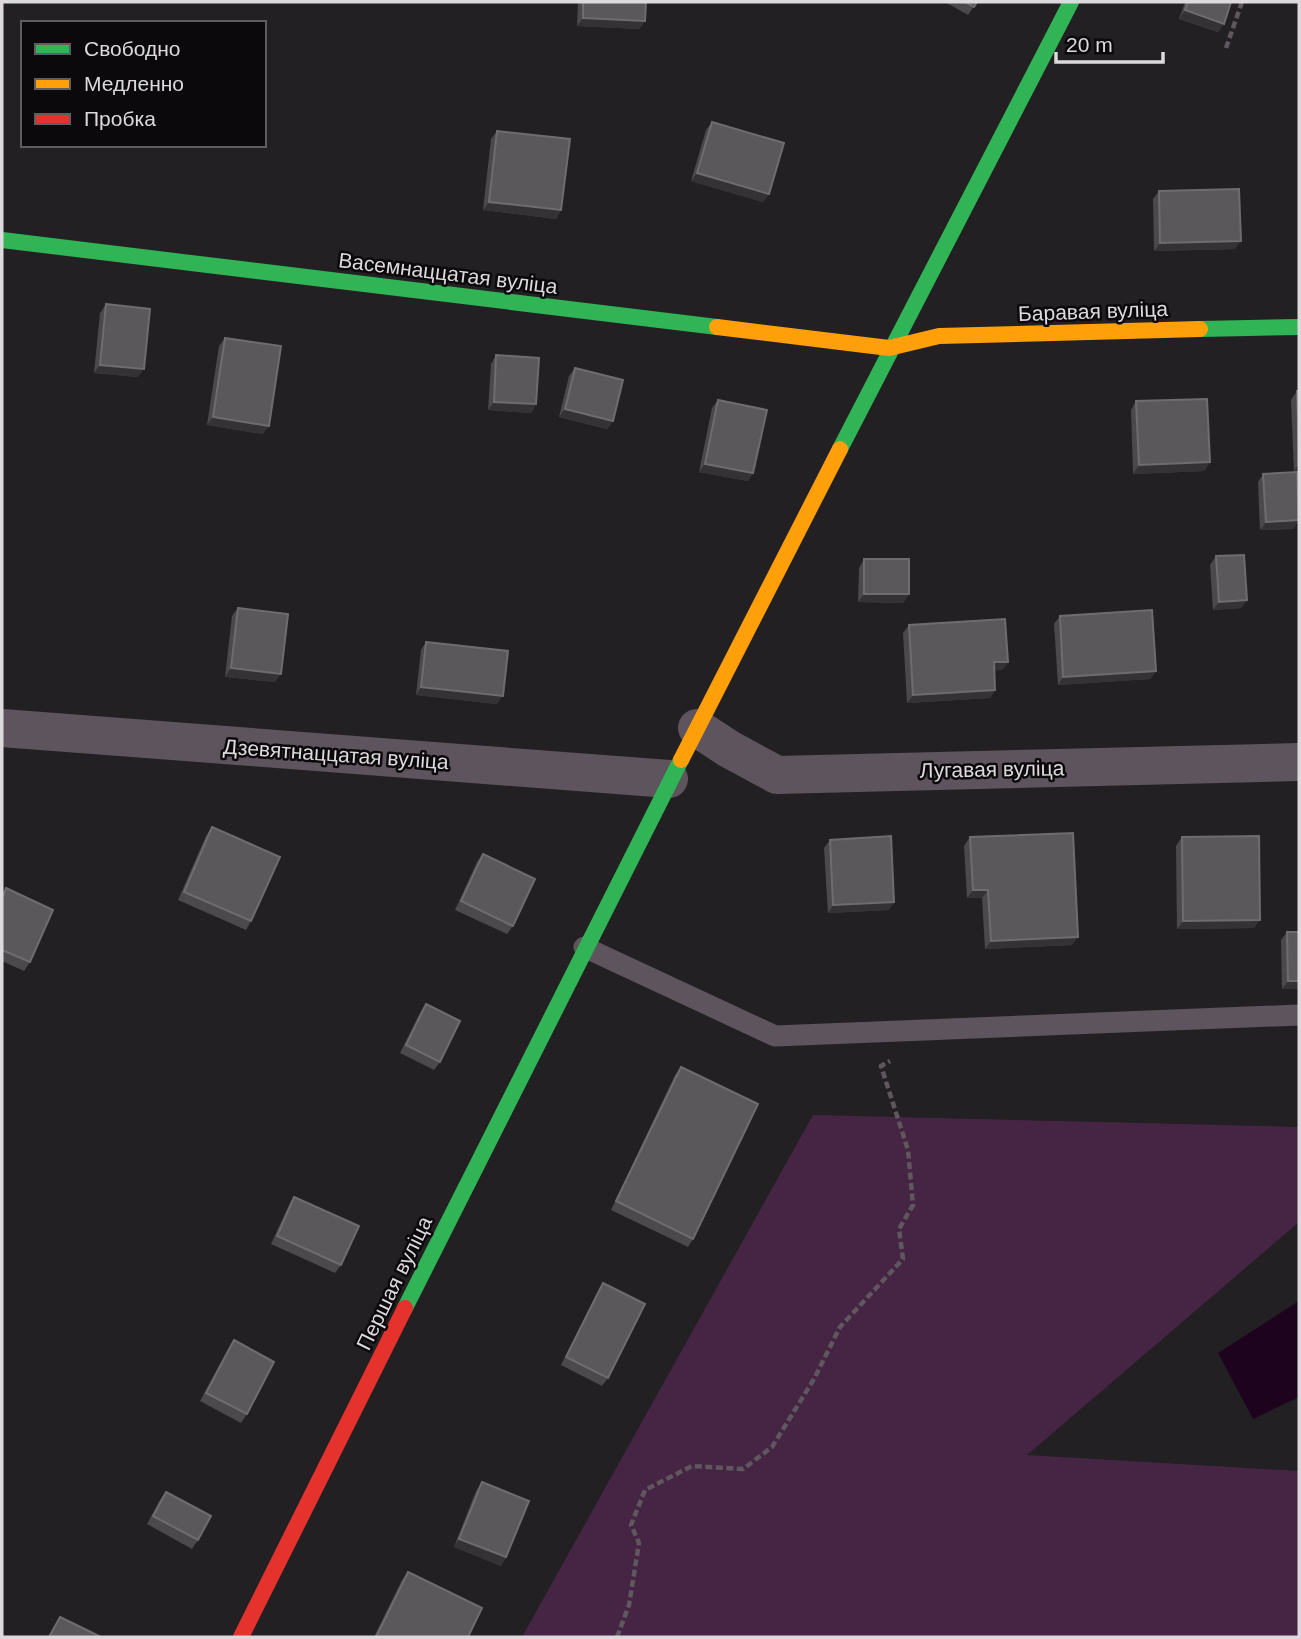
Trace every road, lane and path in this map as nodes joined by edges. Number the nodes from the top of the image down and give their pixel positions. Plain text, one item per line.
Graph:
1 (1070, 2) edge
2 (1242, 2) edge
3 (1226, 48) dead end
4 (2, 240) edge
5 (1299, 327) edge
6 (889, 348) junction
7 (2, 728) edge
8 (697, 728) junction
9 (1299, 762) edge
10 (669, 779) junction
11 (584, 947) junction
12 (1299, 1015) edge
13 (891, 1060) dead end
14 (241, 1637) edge
15 (617, 1637) edge

1 - 6 main road, Першая вуліца
2 - 3 path
4 - 6 main road, Васемнаццатая вуліца
5 - 6 main road, Баравая вуліца
6 - 8 main road, Першая вуліца
7 - 10 street, Дзевятнаццатая вуліца
8 - 9 street, Лугавая вуліца
8 - 10 main road, Першая вуліца
10 - 11 main road, Першая вуліца
11 - 12 lane
11 - 14 main road, Першая вуліца
13 - 15 path

